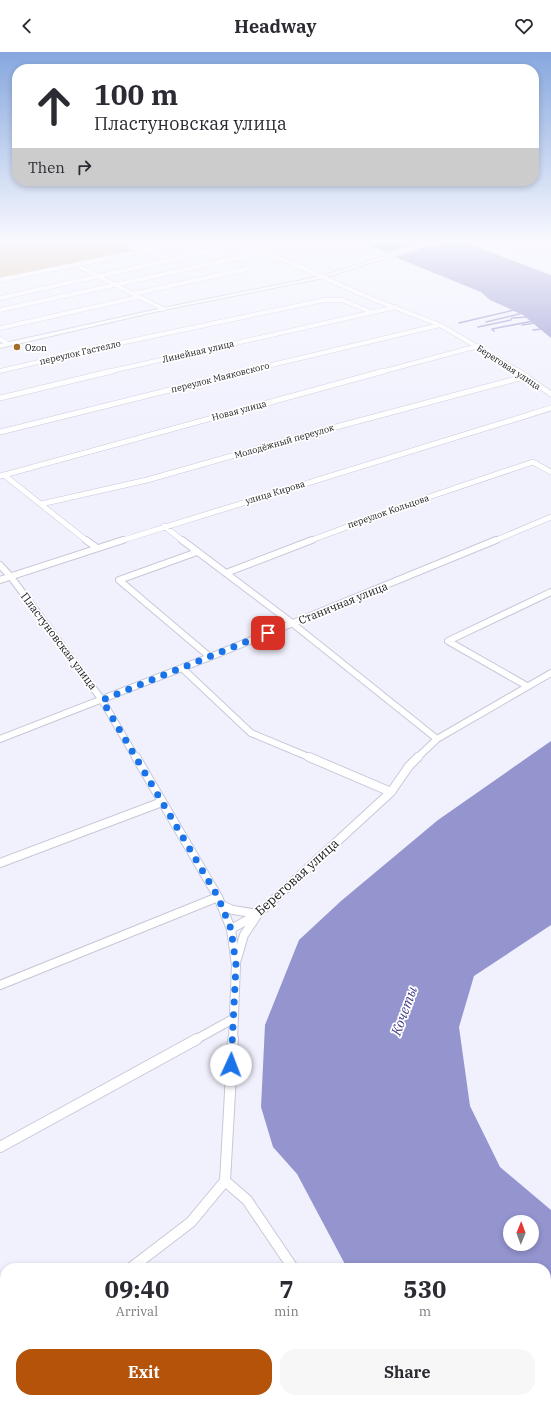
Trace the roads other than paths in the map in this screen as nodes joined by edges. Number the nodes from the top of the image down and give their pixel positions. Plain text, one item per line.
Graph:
1 (27, 304) edge
2 (107, 304) edge
3 (153, 304) edge
4 (187, 304) edge
5 (305, 304) edge
6 (352, 304) edge
7 (387, 304) edge
8 (396, 307) junction
9 (162, 309) junction
10 (0, 310) edge
11 (371, 312) junction
12 (440, 325) junction
13 (0, 328) edge
14 (0, 339) edge
15 (8, 344) junction
16 (0, 346) edge
17 (478, 346) junction
18 (0, 371) edge
19 (527, 376) junction
20 (551, 394) edge
21 (0, 398) edge
22 (551, 408) edge
23 (0, 432) edge
24 (551, 472) edge
25 (2, 476) edge
26 (41, 504) junction
27 (551, 517) edge
28 (164, 526) junction
29 (97, 548) junction
30 (197, 552) junction
31 (0, 566) edge
32 (226, 573) junction
33 (11, 577) junction
34 (0, 580) edge
35 (551, 592) edge
36 (292, 623) junction
37 (210, 657) junction
38 (182, 668) junction
39 (551, 673) edge
40 (527, 686) junction
41 (102, 700) junction
42 (0, 739) edge
43 (437, 740) junction
44 (391, 792) junction
45 (162, 802) junction
46 (0, 863) edge
47 (220, 901) junction
48 (258, 914) junction
49 (231, 929) junction
50 (236, 965) junction
51 (0, 985) edge
52 (233, 1019) junction
53 (0, 1147) edge
54 (225, 1181) junction
55 (138, 1263) edge
56 (291, 1263) edge

1 - 10 street
2 - 13 street
3 - 9 street
4 - 9 street
5 - 18 street, переулок Гастелло
6 - 11 street, переулок Гастелло
7 - 8 street, Береговая улица
8 - 11 street, Линейная улица
8 - 12 street, Береговая улица
9 - 15 street
11 - 21 street, Линейная улица
12 - 17 street, Береговая улица
12 - 23 street, переулок Маяковского
14 - 15 street
15 - 16 street
17 - 19 street, Береговая улица
17 - 25 street, Новая улица
19 - 20 street, Береговая улица
19 - 26 street, Молодёжный переулок
22 - 28 street, улица Кирова
24 - 32 street, переулок Кольцова
25 - 26 street
26 - 29 street
27 - 36 street, Станичная улица
28 - 29 street, улица Кирова
28 - 30 street
29 - 33 street, улица Кирова
30 - 32 street
30 - 37 street
31 - 33 street, Пластуновская улица
32 - 36 street
33 - 34 street, улица Кирова
33 - 41 street, Пластуновская улица
35 - 40 street
36 - 37 street, Станичная улица
36 - 43 street
37 - 38 street, Станичная улица
38 - 41 street, Станичная улица
38 - 44 street
39 - 40 street, Береговая улица
40 - 43 street, Береговая улица
41 - 42 street, Станичная улица
41 - 45 street, Пластуновская улица
43 - 44 street, Береговая улица
44 - 48 street, Береговая улица
45 - 46 street
45 - 47 street, Пластуновская улица
47 - 48 street
47 - 49 street, Пластуновская улица
47 - 51 street
48 - 49 street, Береговая улица
48 - 50 street
49 - 50 street
50 - 52 street
52 - 53 street
52 - 54 street
54 - 55 street
54 - 56 street

